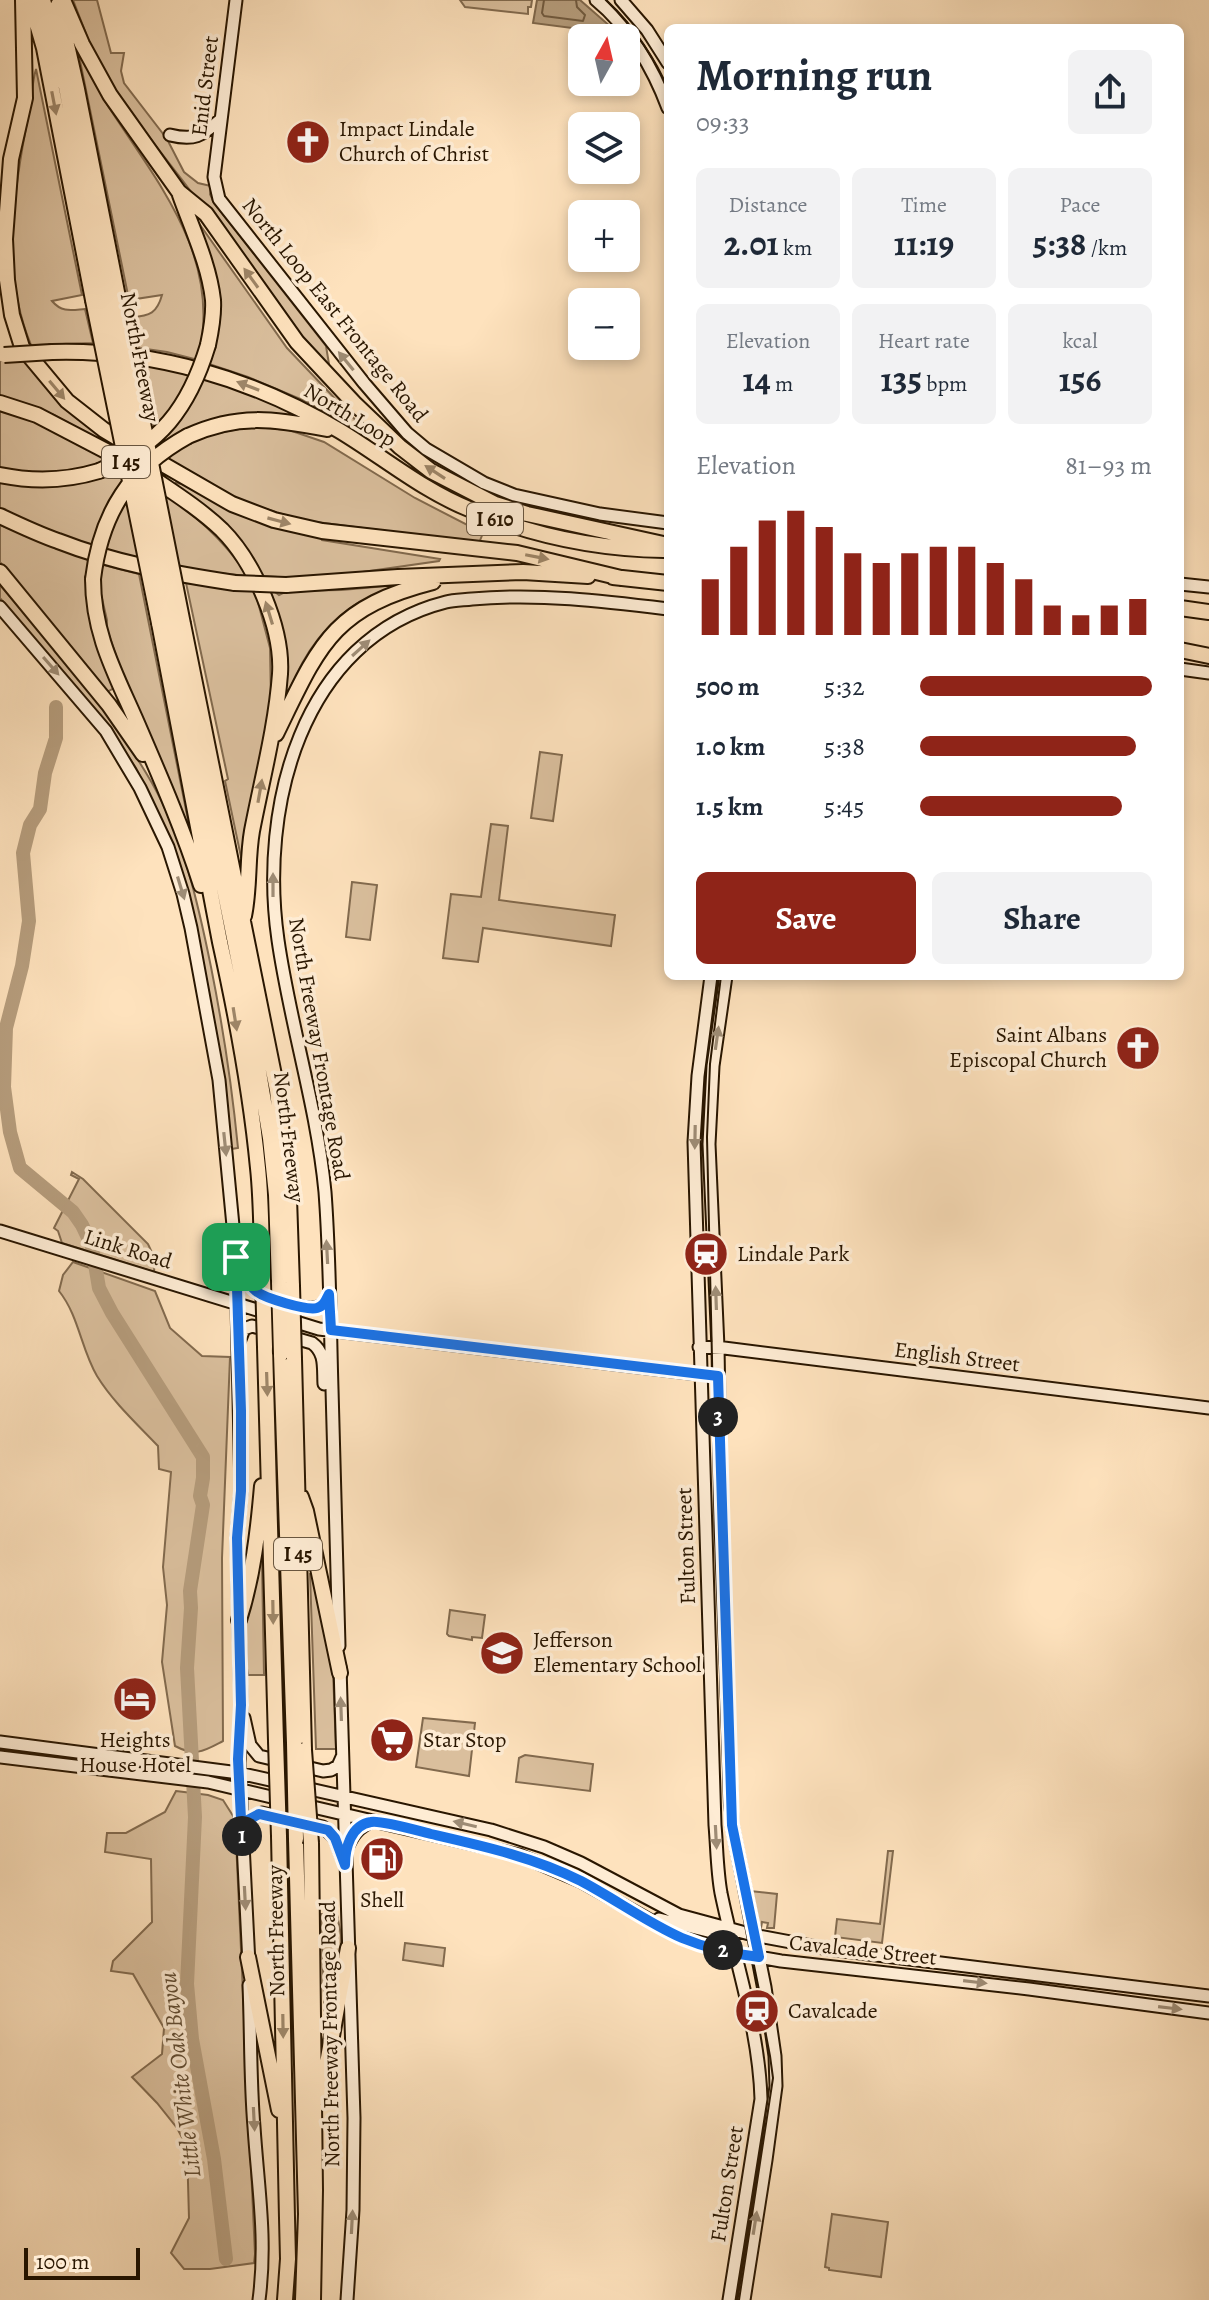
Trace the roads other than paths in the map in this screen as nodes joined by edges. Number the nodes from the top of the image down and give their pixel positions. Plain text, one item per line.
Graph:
1 (23, 0) edge
2 (30, 0) edge
3 (43, 0) edge
4 (57, 0) edge
5 (63, 0) edge
6 (236, 0) edge
7 (596, 0) edge
8 (621, 0) edge
9 (664, 57) edge
10 (664, 99) edge
11 (220, 120) junction
12 (170, 135) dead end
13 (11, 159) junction
14 (214, 177) joint
15 (0, 180) edge
16 (179, 192) junction
17 (106, 301) junction
18 (2, 355) edge
19 (0, 403) edge
20 (343, 432) junction
21 (0, 475) edge
22 (0, 516) edge
23 (664, 522) edge
24 (664, 546) edge
25 (664, 547) edge
26 (0, 574) edge
27 (463, 575) junction
28 (621, 578) junction
29 (664, 583) edge
30 (1184, 584) edge
31 (1209, 587) edge
32 (0, 607) edge
33 (1184, 607) edge
34 (664, 609) edge
35 (1209, 610) edge
36 (171, 624) junction
37 (1184, 643) edge
38 (1209, 646) edge
39 (1184, 651) edge
40 (1209, 656) edge
41 (1184, 670) edge
42 (1209, 673) edge
43 (271, 745) junction
44 (163, 785) junction
45 (242, 924) junction
46 (220, 942) junction
47 (710, 980) edge
48 (725, 980) edge
49 (0, 1231) edge
50 (236, 1257) junction
51 (285, 1284) junction
52 (329, 1294) junction
53 (237, 1302) junction
54 (331, 1330) junction
55 (238, 1347) junction
56 (699, 1347) junction
57 (718, 1347) junction
58 (288, 1356) junction
59 (702, 1375) junction
60 (718, 1376) junction
61 (332, 1400) junction
62 (1209, 1408) edge
63 (268, 1422) junction
64 (296, 1484) junction
65 (239, 1620) junction
66 (340, 1673) junction
67 (241, 1705) junction
68 (0, 1742) edge
69 (299, 1746) junction
70 (343, 1752) junction
71 (0, 1757) edge
72 (131, 1759) junction
73 (130, 1773) junction
74 (239, 1773) junction
75 (239, 1789) junction
76 (344, 1797) junction
77 (346, 1815) junction
78 (372, 1821) junction
79 (242, 1839) junction
80 (303, 1841) junction
81 (345, 1858) junction
82 (636, 1912) junction
83 (730, 1933) junction
84 (753, 1935) junction
85 (348, 1948) junction
86 (735, 1953) junction
87 (248, 1957) junction
88 (759, 1957) junction
89 (1209, 1996) edge
90 (1209, 2013) edge
91 (314, 2106) junction
92 (286, 2149) junction
93 (259, 2300) edge
94 (285, 2300) edge
95 (303, 2300) edge
96 (313, 2300) edge
97 (347, 2300) edge
98 (729, 2300) edge
99 (744, 2300) edge

1 - 13 highway
2 -> 17 highway, North Freeway / I 45
3 - 17 highway, North Freeway
4 - 17 highway, North Freeway / I 45
5 - 16 highway
6 - 11 main road, Enid Street
7 - 10 main road
8 - 9 main road
11 - 12 main road
11 - 14 main road, Enid Street
13 - 15 highway
13 -> 28 highway
23 -> 14 main road, North Loop East Frontage Road
16 - 21 highway, bridge
24 -> 16 highway
17 - 36 highway, North Freeway / I 45, bridge
17 - 36 highway, North Freeway / I 45, bridge
20 -> 18 highway, North Loop / I 610, bridge
43 -> 19 highway
20 - 25 highway, North Loop / I 610
20 - 44 highway, bridge
22 - 27 highway, bridge
26 - 44 highway
27 - 28 highway
27 - 43 highway
28 - 29 highway
30 - 31 main road
32 -> 50 main road
33 - 35 highway
52 -> 34 main road, North Freeway Frontage Road
36 - 45 highway, North Freeway / I 45
36 - 46 highway, North Freeway / I 45
36 - 51 highway, North Freeway
37 - 38 highway
39 - 40 highway
41 - 42 main road
45 -> 43 highway
44 - 46 highway
45 - 51 highway, North Freeway / I 45
46 -> 63 highway, North Freeway / I 45, bridge
47 -> 56 main road, Fulton Street
57 -> 48 main road, Fulton Street
49 - 53 main road, Link Road
50 - 52 main road
50 - 53 main road
51 - 58 highway, North Freeway / I 45, bridge
52 - 54 main road, North Freeway Frontage Road
53 - 54 main road, Link Road
53 - 55 main road
54 - 59 main road, Link Road
54 - 61 main road, North Freeway Frontage Road
55 - 61 main road
55 - 65 main road
56 - 57 main road, English Street
56 - 59 main road, Fulton Street
57 - 60 main road, Fulton Street
57 - 62 main road, English Street
58 - 64 highway, North Freeway / I 45
58 - 69 highway, North Freeway
59 - 60 main road, Link Road
59 -> 83 main road, Fulton Street
60 - 84 main road, Fulton Street
61 - 66 main road, North Freeway Frontage Road
63 - 65 highway
63 -> 92 highway, North Freeway / I 45, bridge
64 - 66 highway
64 - 69 highway, North Freeway / I 45
65 - 67 main road
70 -> 66 main road, North Freeway Frontage Road
67 - 70 main road
67 - 74 main road
68 - 72 main road
69 - 80 highway, North Freeway / I 45, bridge
70 - 76 main road, North Freeway Frontage Road
71 - 73 main road, Cavalcade Street
72 - 73 main road
72 - 74 main road
73 - 75 main road, Cavalcade Street
74 - 75 main road
74 - 76 main road
75 - 77 main road, Cavalcade Street
75 - 79 main road
76 - 77 main road, North Freeway Frontage Road
83 -> 76 main road
77 - 78 main road, Cavalcade Street
77 - 81 main road, North Freeway Frontage Road
78 - 81 main road
78 - 82 main road, Cavalcade Street
79 - 81 main road
79 -> 87 main road
80 - 91 highway, North Freeway / I 45
80 - 95 highway, North Freeway
81 - 85 main road, North Freeway Frontage Road
82 - 83 main road
82 - 86 main road, Cavalcade Street
83 - 84 main road, Cavalcade Street
83 - 86 main road, Fulton Street
84 - 88 main road, Fulton Street
84 - 89 main road, Cavalcade Street
85 - 91 highway
97 -> 85 main road, North Freeway Frontage Road
86 - 88 main road, Cavalcade Street
86 - 98 main road, Fulton Street
87 - 92 highway
87 -> 93 main road
88 -> 90 main road, Cavalcade Street
99 -> 88 main road, Fulton Street
91 - 96 highway, North Freeway / I 45
92 - 94 highway, North Freeway / I 45

